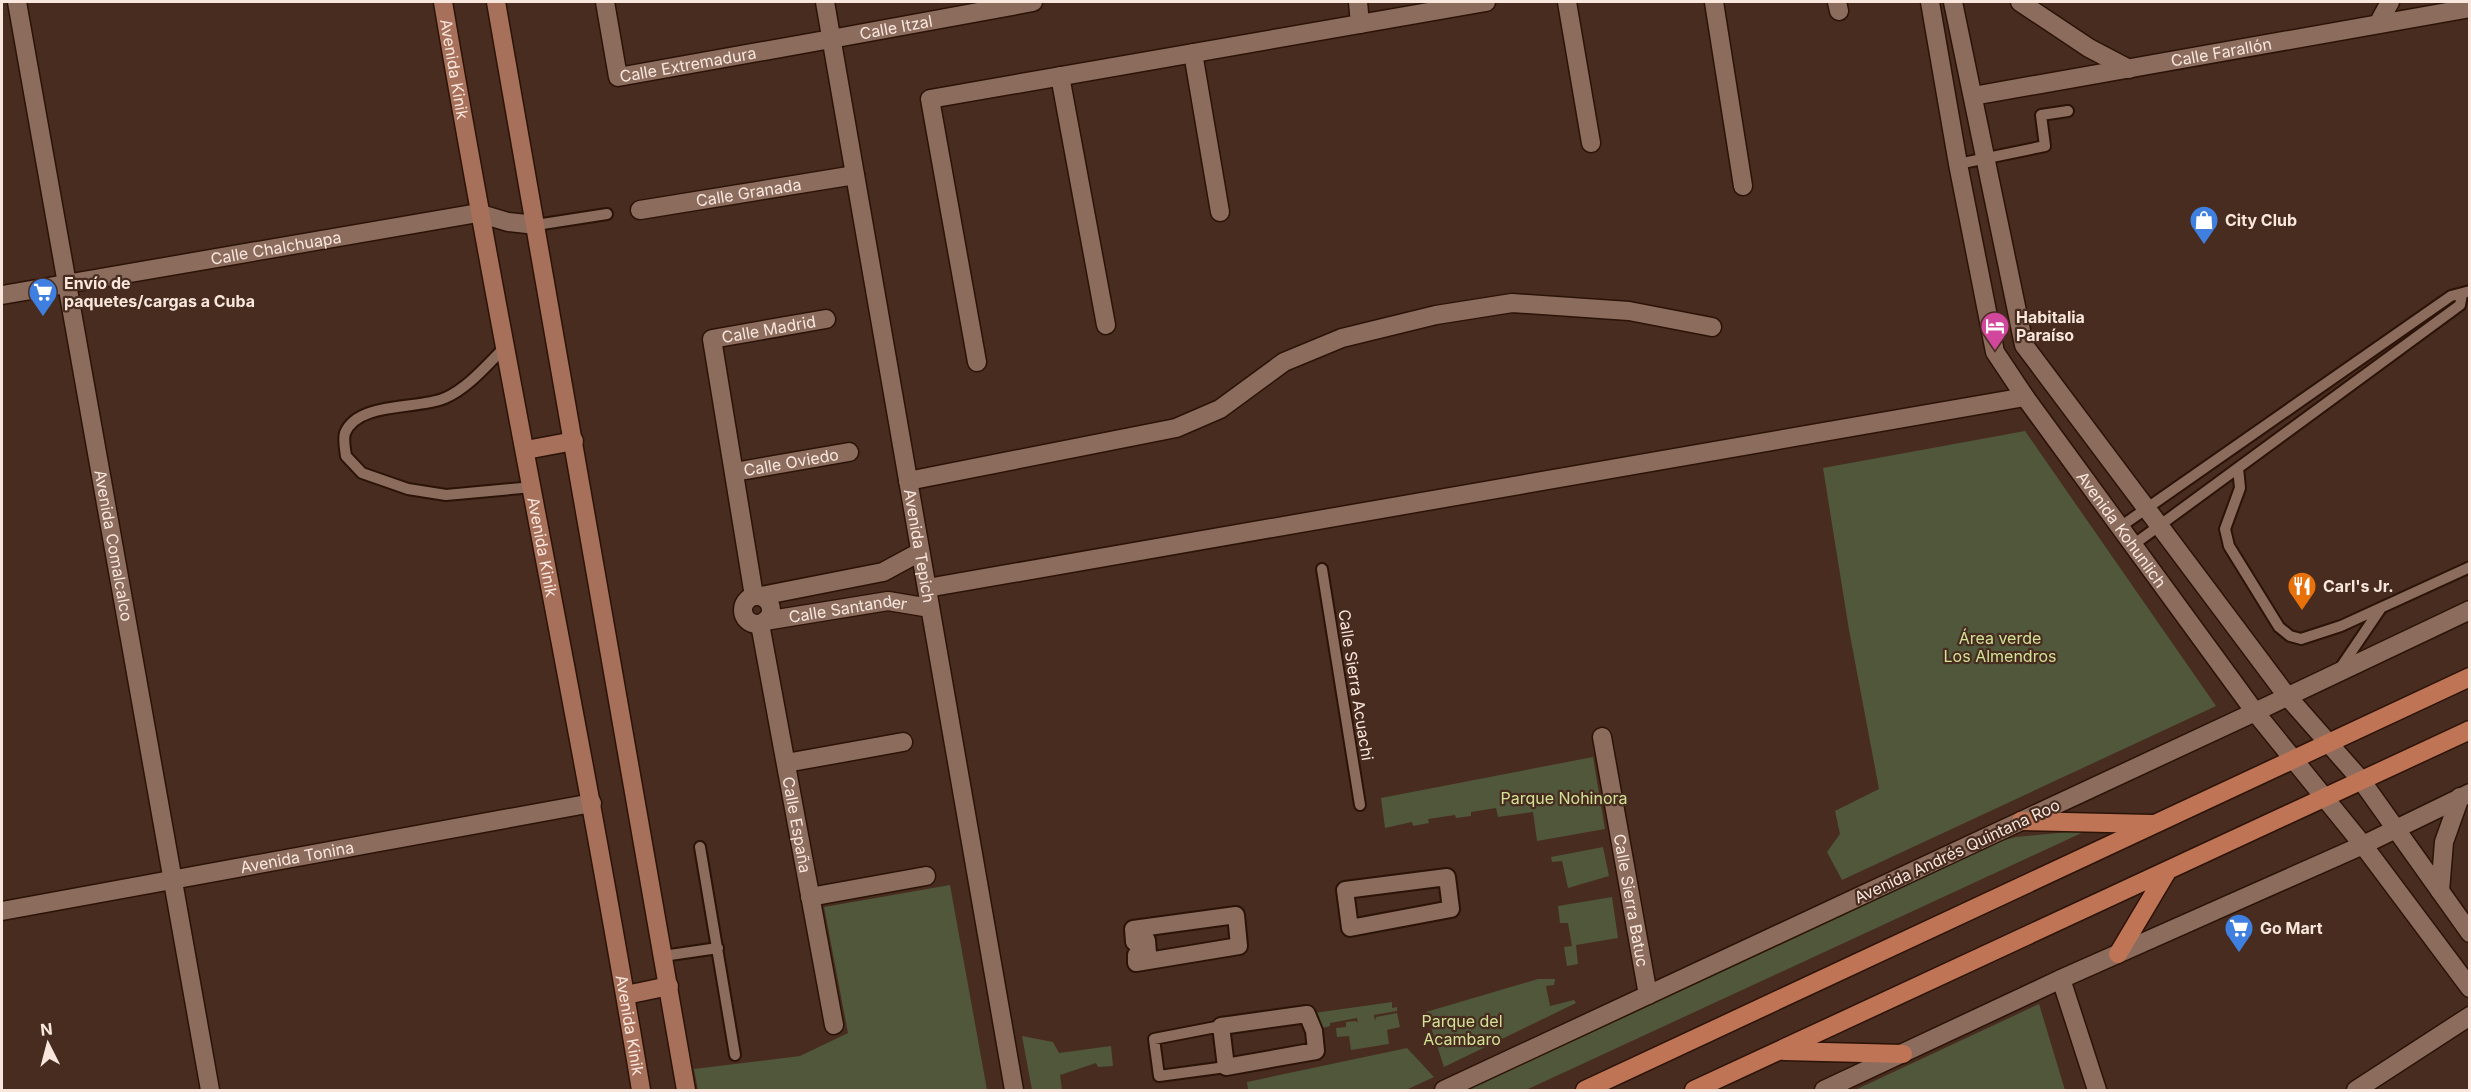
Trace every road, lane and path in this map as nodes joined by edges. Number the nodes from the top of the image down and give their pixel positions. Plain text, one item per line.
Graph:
1 (17, 2) edge
2 (443, 2) edge
3 (496, 2) edge
4 (605, 2) edge
5 (825, 2) edge
6 (1033, 2) edge
7 (1358, 2) edge
8 (1486, 2) edge
9 (1567, 2) edge
10 (1714, 2) edge
11 (1930, 2) edge
12 (1953, 2) edge
13 (2020, 2) edge
14 (2390, 2) edge
15 (2469, 8) edge
16 (1405, 9) edge
17 (1360, 24) junction
18 (2378, 24) junction
19 (831, 39) junction
20 (1193, 53) junction
21 (2129, 69) junction
22 (1060, 76) junction
23 (1973, 96) junction
24 (2068, 111) dead end
25 (1591, 143) dead end
26 (1985, 158) junction
27 (1958, 164) junction
28 (855, 175) junction
29 (1743, 186) dead end
30 (640, 210) dead end
31 (1221, 212) dead end
32 (478, 213) junction
33 (607, 214) dead end
34 (536, 225) junction
35 (65, 285) junction
36 (2466, 292) edge
37 (2, 295) edge
38 (2433, 308) junction
39 (2442, 318) junction
40 (826, 319) dead end
41 (1106, 325) dead end
42 (1712, 327) dead end
43 (2398, 333) junction
44 (712, 339) joint
45 (2406, 344) junction
46 (505, 348) junction
47 (2362, 357) junction
48 (977, 362) dead end
49 (2373, 368) junction
50 (2320, 387) junction
51 (2025, 397) junction
52 (2331, 399) junction
53 (2287, 410) junction
54 (2298, 423) junction
55 (2244, 439) junction
56 (574, 441) junction
57 (526, 450) junction
58 (849, 452) dead end
59 (2257, 454) junction
60 (2238, 468) junction
61 (734, 472) junction
62 (908, 481) junction
63 (533, 487) junction
64 (2146, 508) junction
65 (2160, 526) junction
66 (2120, 527) junction
67 (2133, 544) junction
68 (920, 552) junction
69 (2469, 567) edge
70 (1322, 569) dead end
71 (927, 588) junction
72 (783, 590) junction
73 (758, 596) junction
74 (930, 608) junction
75 (2381, 608) junction
76 (2469, 610) edge
77 (788, 619) junction
78 (763, 622) junction
79 (2338, 672) junction
80 (2469, 677) edge
81 (2287, 696) junction
82 (2255, 712) junction
83 (2469, 730) edge
84 (1602, 737) dead end
85 (903, 742) dead end
86 (2328, 743) junction
87 (2294, 760) junction
88 (786, 763) junction
89 (2361, 780) junction
90 (2465, 795) edge
91 (2325, 796) junction
92 (592, 803) junction
93 (1360, 805) dead end
94 (2021, 821) junction
95 (2157, 824) junction
96 (2395, 827) junction
97 (2363, 844) junction
98 (700, 847) dead end
99 (2168, 870) junction
100 (926, 876) dead end
101 (175, 881) junction
102 (1345, 890) joint
103 (2440, 891) junction
104 (810, 897) junction
105 (2, 911) edge
106 (2469, 933) edge
107 (1134, 942) joint
108 (718, 948) junction
109 (2118, 954) junction
110 (663, 956) junction
111 (2061, 979) junction
112 (669, 986) junction
113 (2469, 988) edge
114 (626, 995) junction
115 (1648, 995) junction
116 (2469, 1016) edge
117 (834, 1025) dead end
118 (1221, 1026) junction
119 (1779, 1051) junction
120 (735, 1054) dead end
121 (1903, 1054) junction
122 (1226, 1067) junction
123 (210, 1090) edge
124 (641, 1090) edge
125 (686, 1090) edge
126 (1014, 1090) edge
127 (1444, 1090) edge
128 (1585, 1090) edge
129 (1694, 1090) edge
130 (1824, 1090) edge
131 (2097, 1090) edge
132 (2356, 1090) edge

1 - 35 street, Avenida Comalcalco
2 - 32 main road, Avenida Kinik
3 - 34 main road
4 - 19 street, Calle Extremadura
5 - 19 street, Avenida Tepich
6 - 19 street, Calle Itzal
7 - 17 street
8 - 16 street
9 - 25 street
10 - 29 street
11 - 27 street, Avenida Kohunlich
12 - 23 street, Avenida Kohunlich
13 - 21 street
14 - 18 street
15 - 18 street, Calle Farallón
16 - 17 street
17 - 20 street
18 - 21 street, Calle Farallón
19 - 28 street, Avenida Tepich
20 - 22 street
20 - 31 street
21 - 23 street, Calle Farallón
22 - 41 street
22 - 48 street
23 - 26 street, Avenida Kohunlich
24 - 26 lane
26 - 27 lane
26 - 64 street, Avenida Kohunlich
27 - 51 street, Avenida Kohunlich
28 - 30 street, Calle Granada
28 - 62 street, Avenida Tepich
32 - 34 street
32 - 35 street, Calle Chalchuapa
32 - 46 main road, Avenida Kinik
33 - 34 lane
34 - 56 main road
35 - 37 street, Calle Chalchuapa
35 - 101 street, Avenida Comalcalco
36 - 38 lane
36 - 39 lane
38 - 39 lane
38 - 43 lane
39 - 45 lane
40 - 44 street, Calle Madrid
42 - 62 street
43 - 45 lane
43 - 47 lane
44 - 61 street, Calle España
45 - 49 lane
46 - 57 main road, Avenida Kinik
46 - 63 lane
47 - 49 lane
47 - 50 lane
49 - 52 lane
50 - 52 lane
50 - 53 lane
51 - 66 street, Avenida Kohunlich
51 - 71 street
52 - 54 lane
53 - 54 lane
53 - 55 lane
54 - 59 lane
55 - 59 lane
55 - 64 lane
56 - 57 main road
56 - 110 main road
57 - 63 main road, Avenida Kinik
58 - 61 street, Calle Oviedo
59 - 60 lane
60 - 65 lane
60 - 75 lane
61 - 73 street, Calle España
62 - 68 street, Avenida Tepich
63 - 92 main road, Avenida Kinik
64 - 65 street, Avenida Kohunlich
64 - 66 lane
65 - 67 lane
65 - 81 street, Avenida Kohunlich
66 - 67 street, Avenida Kohunlich
67 - 82 street, Avenida Kohunlich
68 - 71 street, Avenida Tepich
68 - 72 street, Calle Santander
69 - 75 lane
70 - 93 lane, Calle Sierra Acuachi
71 - 74 street, Avenida Tepich
72 - 73 street, Calle Santander
72 - 77 street
73 - 78 street, Calle España
74 - 77 street, Calle Santander
74 - 126 street, Avenida Tepich
75 - 79 lane
76 - 79 street, Avenida Andrés Quintana Roo
77 - 78 street, Calle Santander
78 - 88 street, Calle España
79 - 81 street, Avenida Andrés Quintana Roo
80 - 86 main road
81 - 82 street, Avenida Andrés Quintana Roo
81 - 86 street, Avenida Kohunlich
82 - 87 street, Avenida Kohunlich
82 - 94 street, Avenida Andrés Quintana Roo
83 - 89 main road
84 - 115 street, Calle Sierra Batuc
85 - 88 street
86 - 87 main road
86 - 89 street, Avenida Kohunlich
87 - 91 street, Avenida Kohunlich
87 - 95 main road
88 - 104 street, Calle España
89 - 91 main road
89 - 96 street, Avenida Kohunlich
90 - 96 street
90 - 103 street
91 - 97 street, Avenida Kohunlich
91 - 99 main road
92 - 101 street, Avenida Tonina
92 - 114 main road, Avenida Kinik
94 - 95 main road
94 - 115 street, Avenida Andrés Quintana Roo
95 - 128 main road
96 - 97 street
96 - 103 street, Avenida Kohunlich
97 - 109 street
97 - 113 street, Avenida Kohunlich
98 - 108 lane
99 - 109 main road
99 - 119 main road
100 - 104 street
101 - 105 street, Avenida Tonina
101 - 123 street, Avenida Comalcalco
102 - 102 street
103 - 106 street, Avenida Kohunlich
104 - 117 street, Calle España
107 - 107 street
108 - 110 lane
108 - 120 lane
109 - 111 street
110 - 112 main road
111 - 121 street
111 - 131 street
112 - 114 main road
112 - 125 main road
114 - 124 main road, Avenida Kinik
115 - 127 street, Avenida Andrés Quintana Roo
116 - 132 street
118 - 122 lane
118 - 122 lane
118 - 122 street
119 - 121 main road
119 - 129 main road
121 - 130 street

